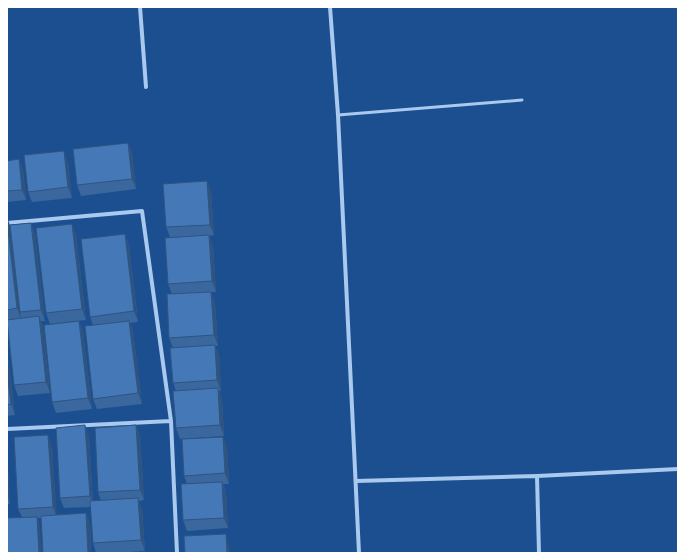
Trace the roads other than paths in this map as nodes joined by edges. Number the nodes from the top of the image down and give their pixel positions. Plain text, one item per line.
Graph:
1 (140, 7) edge
2 (330, 7) edge
3 (146, 87) dead end
4 (522, 100) dead end
5 (338, 115) junction
6 (7, 223) edge
7 (171, 421) junction
8 (7, 429) edge
9 (678, 469) edge
10 (537, 476) junction
11 (356, 482) junction
12 (176, 553) edge
13 (359, 553) edge
14 (539, 553) edge

1 - 3 street
2 - 5 street
4 - 5 lane
5 - 11 street
6 - 7 street
7 - 8 street
7 - 12 street
9 - 10 street
10 - 11 street
10 - 14 street
11 - 13 street

